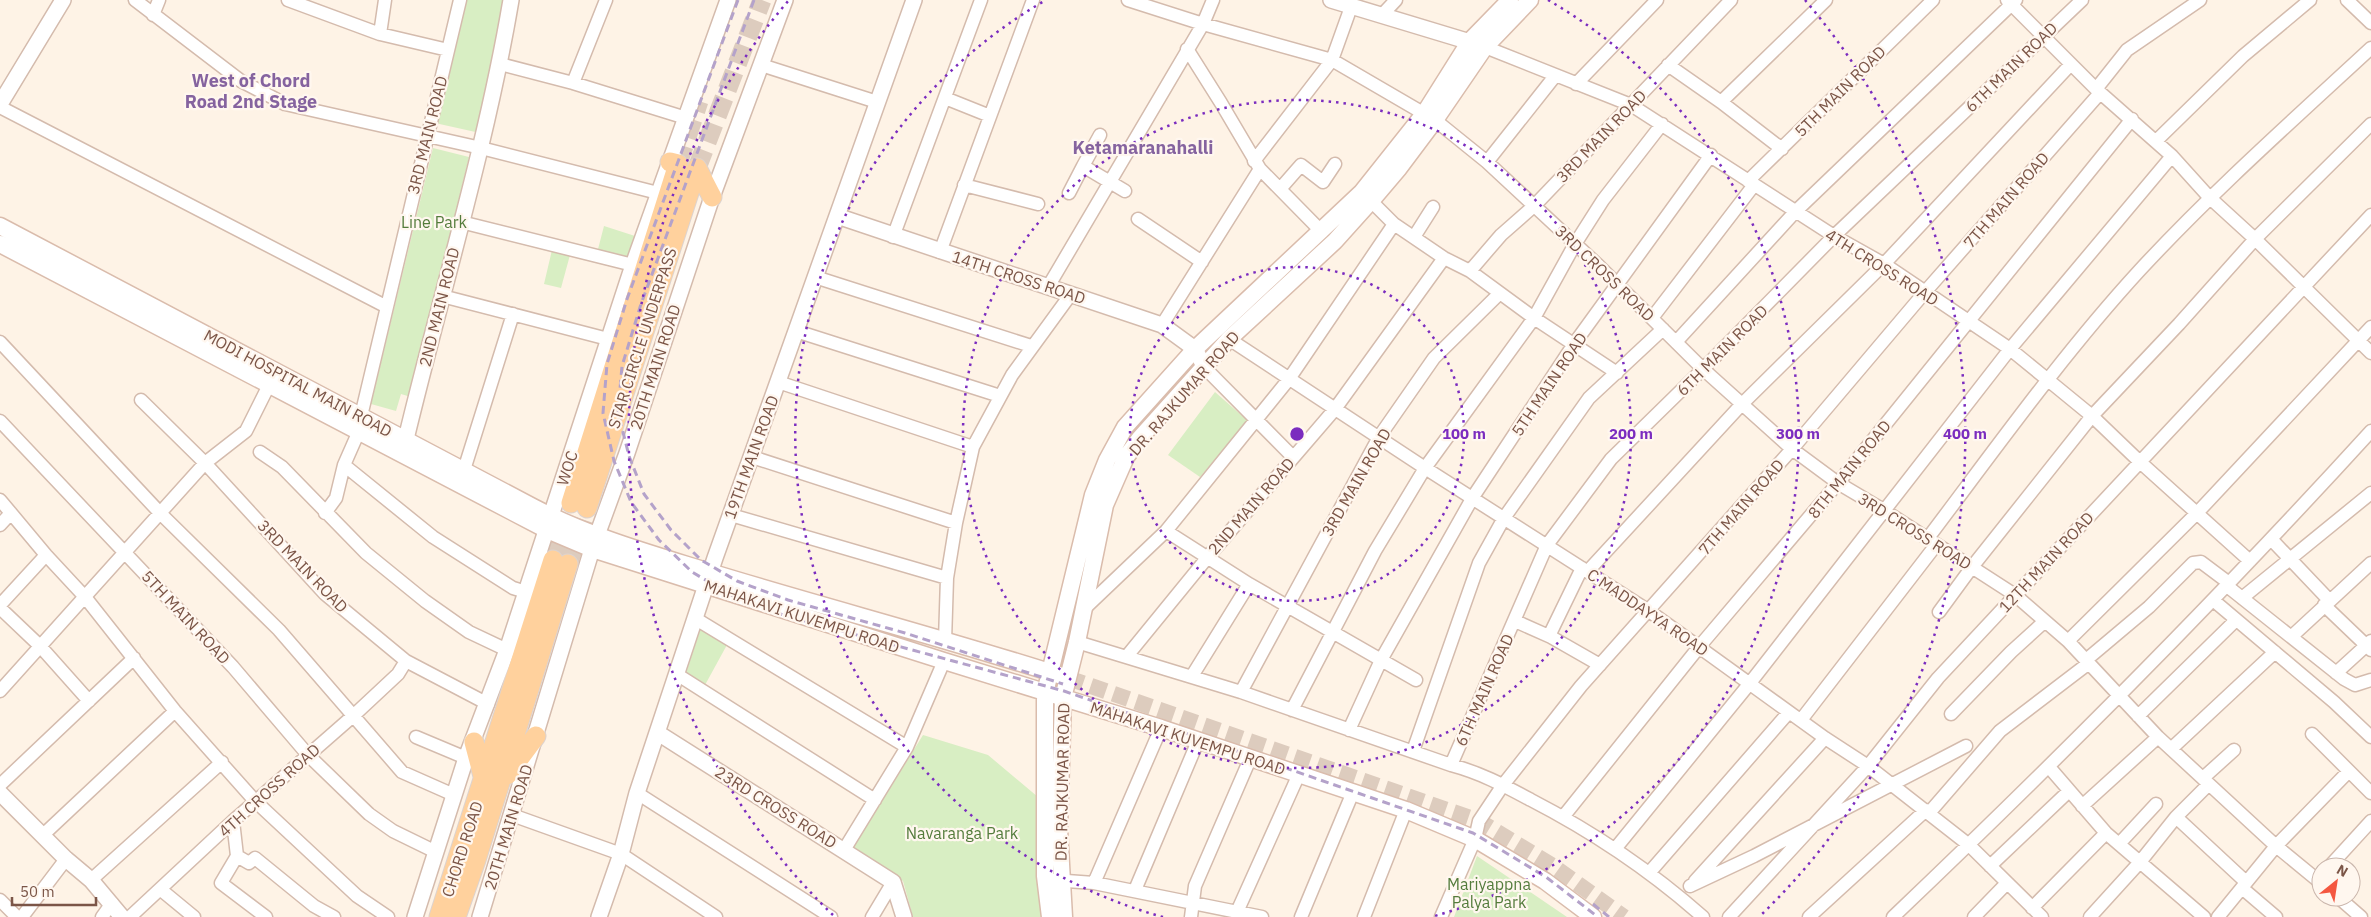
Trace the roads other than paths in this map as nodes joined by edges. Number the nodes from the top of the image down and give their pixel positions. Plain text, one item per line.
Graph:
1 (63, 0) edge
2 (135, 0) edge
3 (159, 0) edge
4 (288, 0) edge
5 (385, 0) edge
6 (460, 0) edge
7 (512, 0) edge
8 (606, 0) edge
9 (728, 0) edge
10 (785, 0) edge
11 (914, 0) edge
12 (981, 0) edge
13 (1033, 0) edge
14 (1128, 0) edge
15 (1213, 0) edge
16 (1396, 0) edge
17 (1510, 0) edge
18 (1530, 0) edge
19 (1657, 0) edge
20 (1731, 0) edge
21 (1826, 0) edge
22 (1933, 0) edge
23 (2082, 0) edge
24 (2200, 0) edge
25 (2310, 0) edge
26 (2347, 0) edge
27 (2011, 1) edge
28 (1343, 3) edge
29 (153, 15) junction
30 (1381, 16) junction
31 (2371, 23) edge
32 (1203, 24) junction
33 (380, 34) junction
34 (2042, 36) junction
35 (1477, 44) junction
36 (2371, 48) edge
37 (1187, 49) junction
38 (448, 50) junction
39 (1332, 60) junction
40 (500, 64) junction
41 (2071, 64) junction
42 (761, 65) junction
43 (1668, 65) junction
44 (1555, 76) junction
45 (573, 83) junction
46 (1576, 84) junction
47 (2098, 91) junction
48 (945, 98) junction
49 (877, 102) junction
50 (1721, 102) junction
51 (1631, 105) junction
52 (0, 106) edge
53 (990, 116) junction
54 (1429, 117) junction
55 (686, 118) junction
56 (2132, 118) junction
57 (1662, 124) junction
58 (2371, 124) edge
59 (1100, 135) dead end
60 (426, 138) junction
61 (2156, 141) junction
62 (481, 148) junction
63 (1782, 149) junction
64 (1711, 156) junction
65 (2172, 156) junction
66 (1487, 162) junction
67 (674, 163) junction
68 (1335, 164) dead end
69 (1257, 165) junction
70 (1083, 166) junction
71 (1109, 182) junction
72 (1751, 183) junction
73 (964, 185) junction
74 (1280, 189) junction
75 (1125, 191) dead end
76 (658, 193) junction
77 (1069, 193) dead end
78 (712, 196) junction
79 (1366, 197) junction
80 (2208, 198) junction
81 (1038, 204) dead end
82 (1535, 206) junction
83 (1433, 207) dead end
84 (1795, 212) junction
85 (2371, 215) edge
86 (837, 216) junction
87 (1138, 219) dead end
88 (461, 222) junction
89 (1394, 224) junction
90 (0, 226) edge
91 (1328, 236) junction
92 (1834, 236) junction
93 (893, 237) junction
94 (1414, 237) junction
95 (2255, 238) junction
96 (0, 244) edge
97 (1575, 244) junction
98 (940, 252) junction
99 (1444, 258) junction
100 (1202, 262) junction
101 (1884, 264) junction
102 (632, 265) junction
103 (1470, 271) junction
104 (815, 277) junction
105 (1618, 285) junction
106 (2303, 286) junction
107 (1048, 287) junction
108 (1925, 292) junction
109 (1500, 293) junction
110 (1071, 294) junction
111 (442, 296) junction
112 (387, 307) junction
113 (513, 314) junction
114 (1534, 318) junction
115 (1652, 318) junction
116 (1967, 322) junction
117 (1162, 325) junction
118 (2371, 327) edge
119 (1663, 329) junction
120 (796, 331) junction
121 (608, 339) junction
122 (1229, 339) junction
123 (2358, 341) junction
124 (0, 342) edge
125 (1676, 342) junction
126 (1574, 344) junction
127 (1031, 346) junction
128 (1194, 349) junction
129 (2010, 349) junction
130 (2371, 353) edge
131 (1205, 368) junction
132 (1704, 369) junction
133 (1617, 373) junction
134 (1289, 379) junction
135 (2048, 380) junction
136 (778, 382) junction
137 (269, 385) junction
138 (1000, 396) junction
139 (141, 400) dead end
140 (1741, 405) junction
141 (1335, 409) junction
142 (2092, 416) junction
143 (0, 421) edge
144 (1255, 421) junction
145 (360, 423) junction
146 (2371, 431) edge
147 (1379, 437) junction
148 (406, 439) junction
149 (973, 446) junction
150 (1792, 450) junction
151 (260, 452) dead end
152 (752, 457) junction
153 (1294, 457) junction
154 (2140, 462) junction
155 (205, 463) junction
156 (344, 465) junction
157 (1425, 468) junction
158 (464, 470) junction
159 (1838, 484) junction
160 (2371, 492) edge
161 (1473, 498) junction
162 (0, 500) edge
163 (1885, 511) junction
164 (11, 513) junction
165 (325, 513) junction
166 (2197, 513) junction
167 (161, 514) junction
168 (731, 515) junction
169 (1504, 518) junction
170 (549, 523) junction
171 (956, 523) junction
172 (0, 525) edge
173 (1166, 531) junction
174 (2272, 540) junction
175 (1932, 541) junction
176 (594, 542) junction
177 (1547, 545) junction
178 (126, 552) junction
179 (46, 555) junction
180 (1207, 558) junction
181 (2290, 558) junction
182 (2250, 561) junction
183 (561, 562) tunnel mouth
184 (2371, 563) edge
185 (1972, 567) junction
186 (1585, 570) junction
187 (708, 578) junction
188 (947, 578) junction
189 (1249, 584) junction
190 (2228, 584) junction
191 (526, 592) junction
192 (2015, 595) junction
193 (85, 597) junction
194 (2242, 598) junction
195 (2213, 600) junction
196 (2326, 603) junction
197 (1286, 605) junction
198 (0, 606) edge
199 (1083, 610) junction
200 (1649, 611) junction
201 (1939, 612) dead end
202 (696, 619) junction
203 (2236, 620) junction
204 (1515, 621) junction
205 (2045, 621) junction
206 (1334, 633) junction
207 (1549, 636) junction
208 (2291, 637) junction
209 (945, 640) junction
210 (2068, 641) junction
211 (1077, 642) junction
212 (2369, 645) edge
213 (40, 646) junction
214 (1698, 647) junction
215 (507, 650) junction
216 (2275, 652) junction
217 (1127, 656) junction
218 (134, 658) junction
219 (1381, 660) junction
220 (944, 661) junction
221 (406, 662) junction
222 (2088, 662) junction
223 (1600, 665) junction
224 (1050, 672) junction
225 (2336, 673) junction
226 (678, 675) junction
227 (1192, 676) junction
228 (1068, 678) junction
229 (1416, 680) dead end
230 (2371, 680) edge
231 (1750, 684) junction
232 (0, 691) edge
233 (1241, 692) junction
234 (1045, 693) junction
235 (2118, 696) junction
236 (1063, 698) junction
237 (89, 701) junction
238 (488, 704) junction
239 (1292, 710) junction
240 (175, 711) junction
241 (1788, 712) junction
242 (1951, 714) dead end
243 (353, 716) junction
244 (2138, 716) junction
245 (1801, 720) junction
246 (1161, 728) junction
247 (1349, 730) junction
248 (658, 732) junction
249 (2312, 734) dead end
250 (536, 736) junction
251 (416, 737) dead end
252 (2158, 737) junction
253 (2371, 737) edge
254 (1825, 738) junction
255 (1198, 741) junction
256 (1966, 746) dead end
257 (907, 747) junction
258 (2171, 749) junction
259 (470, 750) junction
260 (2234, 750) dead end
261 (1413, 751) junction
262 (308, 755) junction
263 (1250, 759) junction
264 (222, 762) junction
265 (1451, 765) junction
266 (1868, 766) junction
267 (2049, 767) junction
268 (2349, 771) junction
269 (1299, 774) junction
270 (2206, 781) junction
271 (492, 783) junction
272 (1891, 784) junction
273 (0, 785) edge
274 (1503, 785) junction
275 (2069, 791) junction
276 (1353, 792) junction
277 (0, 793) edge
278 (637, 793) junction
279 (2371, 793) edge
280 (454, 795) junction
281 (875, 800) junction
282 (255, 801) junction
283 (2156, 804) dead end
284 (2082, 806) junction
285 (1406, 810) junction
286 (1928, 812) junction
287 (512, 815) junction
288 (1563, 817) junction
289 (2176, 817) junction
290 (233, 821) junction
291 (2371, 821) edge
292 (1815, 824) junction
293 (2106, 832) junction
294 (43, 835) junction
295 (1476, 839) junction
296 (2119, 844) junction
297 (1969, 845) junction
298 (2276, 846) junction
299 (844, 850) junction
300 (1615, 850) junction
301 (436, 852) junction
302 (621, 854) junction
303 (237, 856) junction
304 (2338, 857) edge
305 (66, 859) junction
306 (2140, 862) junction
307 (1990, 866) junction
308 (1650, 873) junction
309 (2311, 873) edge
310 (91, 880) junction
311 (1054, 880) junction
312 (893, 882) junction
313 (1094, 883) junction
314 (2007, 883) junction
315 (2244, 885) junction
316 (1690, 886) junction
317 (160, 889) junction
318 (1135, 890) junction
319 (1681, 897) junction
320 (0, 900) edge
321 (1193, 902) junction
322 (112, 904) junction
323 (2350, 907) edge
324 (2032, 908) junction
325 (1237, 912) junction
326 (17, 917) edge
327 (22, 917) edge
328 (102, 917) edge
329 (122, 917) edge
330 (130, 917) edge
331 (194, 917) edge
332 (266, 917) edge
333 (334, 917) edge
334 (388, 917) edge
335 (415, 917) edge
336 (439, 917) edge
337 (456, 917) edge
338 (480, 917) edge
339 (599, 917) edge
340 (716, 917) edge
341 (831, 917) edge
342 (872, 917) edge
343 (904, 917) edge
344 (1050, 917) edge
345 (1064, 917) edge
346 (1191, 917) edge
347 (1262, 917) edge
348 (1301, 917) edge
349 (1364, 917) edge
350 (1442, 917) edge
351 (1593, 917) edge
352 (1703, 917) edge
353 (1729, 917) edge
354 (1810, 917) edge
355 (1893, 917) edge
356 (1974, 917) edge
357 (2042, 917) edge
358 (2090, 917) edge
359 (2204, 917) edge
360 (2218, 917) edge
361 (2276, 917) edge
362 (2361, 917) edge

1 - 52 street
2 - 29 street
3 - 29 street
4 - 33 street
5 - 33 street
6 - 38 street, 3RD MAIN ROAD
7 - 40 street, 2ND MAIN ROAD
8 - 45 street
9 - 55 street, WOC
10 - 42 street, 20TH MAIN ROAD
11 - 49 street, 19TH MAIN ROAD
12 - 48 street
13 - 53 street
14 - 32 street, 3RD CROSS ROAD
15 - 32 street
16 - 30 street
17 - 35 main road, DR. RAJKUMAR ROAD
18 - 35 main road, DR. RAJKUMAR ROAD
19 - 46 street
20 - 43 street, 3RD MAIN ROAD
21 - 50 street
22 - 63 street, 5TH MAIN ROAD
23 - 34 street, 6TH MAIN ROAD
24 - 47 street, 7TH MAIN ROAD
25 - 61 street
26 - 31 street
27 - 34 street
27 - 84 street
28 - 30 street
28 - 39 street
29 - 60 street
30 - 35 street
32 - 37 street
32 - 39 street, 3RD CROSS ROAD
33 - 38 street
34 - 41 street
34 - 92 street, 6TH MAIN ROAD
35 - 44 street, 4TH CROSS ROAD
35 - 54 main road, DR. RAJKUMAR ROAD
36 - 80 street
37 - 69 street
37 - 71 street
38 - 60 street, 3RD MAIN ROAD
39 - 54 street, 3RD CROSS ROAD
39 - 69 street
40 - 45 street
40 - 62 street, 2ND MAIN ROAD
41 - 47 street
41 - 101 street
42 - 49 street
42 - 78 street, 20TH MAIN ROAD
43 - 50 street
43 - 51 street, 3RD MAIN ROAD
44 - 46 street, 4TH CROSS ROAD
44 - 66 street
45 - 55 street
46 - 51 street, 4TH CROSS ROAD
47 - 56 street
47 - 108 street, 7TH MAIN ROAD
48 - 53 street
48 - 93 street
49 - 86 street, 19TH MAIN ROAD
50 - 63 street
51 - 57 street, 4TH CROSS ROAD
51 - 82 street, 3RD MAIN ROAD
52 - 112 street
53 - 73 street
54 - 66 street, 3RD CROSS ROAD
54 - 79 main road, DR. RAJKUMAR ROAD
55 - 67 street, WOC
56 - 61 street
56 - 116 street, 8TH MAIN ROAD
57 - 64 street, 4TH CROSS ROAD
57 - 97 street
58 - 95 street
59 - 70 street
60 - 62 street
60 - 112 street, 3RD MAIN ROAD
61 - 65 street
62 - 76 street
62 - 88 street, 2ND MAIN ROAD
63 - 72 street, 5TH MAIN ROAD
64 - 72 street, 4TH CROSS ROAD
64 - 105 street, 5TH MAIN ROAD
65 - 80 street
65 - 129 street
66 - 82 street, 3RD CROSS ROAD
67 - 76 street, WOC
67 - 78 main road, STAR CIRCLE UNDERPASS
68 - 74 street
69 - 74 street
69 - 100 street
70 - 71 street
70 - 77 street
71 - 75 street
71 - 107 street
72 - 84 street, 4TH CROSS ROAD
72 - 115 street, 5TH MAIN ROAD
73 - 81 street
73 - 98 street
74 - 91 street
76 - 102 street, WOC
78 - 176 street, 20TH MAIN ROAD
79 - 89 street
79 - 91 main road, DR. RAJKUMAR ROAD
80 - 95 street
80 - 135 street
82 - 97 street, 3RD CROSS ROAD
82 - 103 street, 3RD MAIN ROAD
83 - 94 street
84 - 92 street, 4TH CROSS ROAD
84 - 125 street
85 - 106 street, 12TH MAIN ROAD
86 - 93 street, 14TH CROSS ROAD
86 - 104 street, 19TH MAIN ROAD
87 - 100 street
88 - 102 street
88 - 111 street, 2ND MAIN ROAD
89 - 94 street
89 - 134 street
90 - 145 main road, MODI HOSPITAL MAIN ROAD
91 - 122 main road, DR. RAJKUMAR ROAD
91 - 128 main road, DR. RAJKUMAR ROAD
92 - 101 street, 4TH CROSS ROAD
92 - 132 street, 6TH MAIN ROAD
93 - 98 street, 14TH CROSS ROAD
94 - 99 street
95 - 106 street
95 - 142 street
96 - 137 main road, MODI HOSPITAL MAIN ROAD
97 - 105 street, 3RD CROSS ROAD
97 - 114 street
98 - 107 street, 14TH CROSS ROAD
99 - 103 street
99 - 141 street, 2ND MAIN ROAD
100 - 117 street
101 - 108 street, 4TH CROSS ROAD
101 - 140 street
102 - 121 street, WOC
103 - 109 street
104 - 120 street, 19TH MAIN ROAD
104 - 127 street
105 - 115 street, 3RD CROSS ROAD
105 - 126 street, 5TH MAIN ROAD
106 - 123 street
106 - 154 street, 12TH MAIN ROAD
107 - 110 street, 14TH CROSS ROAD
108 - 116 street, 4TH CROSS ROAD
108 - 150 street, 7TH MAIN ROAD
109 - 114 street
109 - 147 street, 3RD MAIN ROAD
110 - 117 street, 14TH CROSS ROAD
110 - 127 street
111 - 113 street
111 - 148 street, 2ND MAIN ROAD
112 - 145 street, 3RD MAIN ROAD
113 - 121 street
113 - 158 street
114 - 126 street
114 - 157 street
115 - 119 street, 3RD CROSS ROAD
116 - 129 street, 4TH CROSS ROAD
116 - 159 street, 8TH MAIN ROAD
117 - 128 street, 14TH CROSS ROAD
118 - 123 street
119 - 125 street, 3RD CROSS ROAD
119 - 133 street
120 - 136 street, 19TH MAIN ROAD
120 - 138 street
121 - 170 street, WOC
122 - 131 main road, DR. RAJKUMAR ROAD
122 - 134 street, C MADDAYYA ROAD
123 - 130 street
123 - 166 street
124 - 167 street
125 - 132 street, 3RD CROSS ROAD
126 - 133 street
126 - 161 street, 5TH MAIN ROAD
127 - 138 street
128 - 131 street
128 - 224 main road, DR. RAJKUMAR ROAD
129 - 135 street, 4TH CROSS ROAD
129 - 163 street
131 - 144 street
131 - 199 main road, DR. RAJKUMAR ROAD
132 - 140 street, 3RD CROSS ROAD
132 - 177 street, 6TH MAIN ROAD
133 - 169 street
134 - 141 street, C MADDAYYA ROAD
134 - 144 street
135 - 142 street, 4TH CROSS ROAD
135 - 175 street
136 - 149 street
136 - 152 street, 19TH MAIN ROAD
137 - 145 main road, MODI HOSPITAL MAIN ROAD
137 - 155 street
138 - 149 street
139 - 155 street, 3RD MAIN ROAD
140 - 150 street, 3RD CROSS ROAD
140 - 186 street
141 - 147 street, C MADDAYYA ROAD
141 - 153 street, 2ND MAIN ROAD
142 - 154 street, 4TH CROSS ROAD
142 - 185 street
143 - 178 street, 5TH MAIN ROAD
144 - 153 street
144 - 173 street
145 - 148 main road, MODI HOSPITAL MAIN ROAD
145 - 156 street, 3RD MAIN ROAD
145 - 170 main road, MODI HOSPITAL MAIN ROAD
146 - 174 street
147 - 157 street, C MADDAYYA ROAD
147 - 197 street, 3RD MAIN ROAD
148 - 158 main road, MODI HOSPITAL MAIN ROAD
149 - 171 street
150 - 159 street, 3RD CROSS ROAD
150 - 200 street, 7TH MAIN ROAD
151 - 165 street
152 - 168 street, 19TH MAIN ROAD
152 - 171 street
153 - 180 street, 2ND MAIN ROAD
154 - 166 street, 4TH CROSS ROAD
154 - 192 street, 12TH MAIN ROAD
155 - 167 street
155 - 221 street, 3RD MAIN ROAD
156 - 165 street, 3RD MAIN ROAD
156 - 191 street
157 - 161 street, C MADDAYYA ROAD
157 - 206 street
158 - 170 main road, MODI HOSPITAL MAIN ROAD
159 - 163 street, 3RD CROSS ROAD
159 - 214 street, 8TH MAIN ROAD
160 - 181 street
161 - 169 street, C MADDAYYA ROAD
161 - 219 street, 5TH MAIN ROAD
162 - 164 street
163 - 175 street, 3RD CROSS ROAD
163 - 231 street
164 - 172 street
164 - 179 street
165 - 215 street
166 - 182 street, 4TH CROSS ROAD
166 - 210 street
167 - 178 street
167 - 243 street
168 - 187 street, 19TH MAIN ROAD
168 - 188 street
169 - 177 street, C MADDAYYA ROAD
169 - 261 street
170 - 176 main road, MODI HOSPITAL MAIN ROAD
170 - 191 street, WOC
171 - 188 street
173 - 180 street
173 - 199 street
174 - 181 street
174 - 182 street
175 - 185 street, 3RD CROSS ROAD
175 - 245 street
176 - 187 main road, MAHAKAVI KUVEMPU ROAD
176 - 250 street, 20TH MAIN ROAD
177 - 186 street, C MADDAYYA ROAD
177 - 204 street, 6TH MAIN ROAD
178 - 193 street
178 - 262 street, 5TH MAIN ROAD
179 - 193 street
179 - 198 street
180 - 189 street
180 - 217 street, 2ND MAIN ROAD
181 - 194 street
181 - 196 street
182 - 190 street
183 - 271 main road
184 - 196 street
185 - 192 street, 3RD CROSS ROAD
185 - 201 street
186 - 200 street, C MADDAYYA ROAD
186 - 207 street
187 - 202 street, 19TH MAIN ROAD
187 - 209 main road, MAHAKAVI KUVEMPU ROAD
187 - 220 main road, MAHAKAVI KUVEMPU ROAD
188 - 209 street
189 - 197 street
189 - 227 street
190 - 194 street
190 - 195 street
190 - 222 street
191 - 215 street, WOC
192 - 205 street, 3RD CROSS ROAD
192 - 266 street, 12TH MAIN ROAD
193 - 213 street
193 - 218 street
194 - 208 street
195 - 203 street
195 - 235 street
196 - 208 street
196 - 212 street
197 - 206 street
197 - 233 street, 3RD MAIN ROAD
198 - 213 street
199 - 211 main road, DR. RAJKUMAR ROAD
200 - 214 street, C MADDAYYA ROAD
200 - 223 street, 7TH MAIN ROAD
202 - 226 street, 19TH MAIN ROAD
202 - 257 street
203 - 216 street
203 - 244 street
204 - 207 street
204 - 265 street, 6TH MAIN ROAD
205 - 210 street, 3RD CROSS ROAD
205 - 242 street
206 - 219 street
206 - 239 street
207 - 223 street
208 - 225 street
209 - 224 main road, MAHAKAVI KUVEMPU ROAD
210 - 222 street, 3RD CROSS ROAD
211 - 217 street
211 - 228 main road, DR. RAJKUMAR ROAD
212 - 225 street
213 - 232 street
213 - 237 street
214 - 231 street, C MADDAYYA ROAD
214 - 288 street, 8TH MAIN ROAD
215 - 238 street, WOC
216 - 253 street
216 - 258 street
217 - 227 street
218 - 237 street
218 - 240 street
219 - 229 street
219 - 247 street, 5TH MAIN ROAD
220 - 234 main road, MAHAKAVI KUVEMPU ROAD
220 - 257 street
221 - 238 street, 3RD MAIN ROAD
221 - 243 street, 4TH CROSS ROAD
222 - 235 street, 3RD CROSS ROAD
222 - 286 street
223 - 274 street, 7TH MAIN ROAD
224 - 228 main road, MAHAKAVI KUVEMPU ROAD
224 - 234 main road, DR. RAJKUMAR ROAD
225 - 230 street
226 - 248 street, 19TH MAIN ROAD
226 - 281 street
227 - 233 street
228 - 236 main road, DR. RAJKUMAR ROAD
231 - 241 street, C MADDAYYA ROAD
231 - 300 street
233 - 239 street
234 - 236 main road, MAHAKAVI KUVEMPU ROAD
234 - 311 main road, DR. RAJKUMAR ROAD
235 - 244 street, 3RD CROSS ROAD
235 - 267 street
236 - 246 main road, MAHAKAVI KUVEMPU ROAD
236 - 311 main road, DR. RAJKUMAR ROAD
237 - 273 street
238 - 259 street, WOC
239 - 247 street
240 - 264 street
240 - 294 street
241 - 245 street, C MADDAYYA ROAD
241 - 308 street
243 - 262 street, 4TH CROSS ROAD
243 - 280 street
244 - 252 street, 3RD CROSS ROAD
245 - 254 street, C MADDAYYA ROAD
246 - 255 main road, MAHAKAVI KUVEMPU ROAD
246 - 313 street
247 - 261 street
248 - 278 street, 19TH MAIN ROAD
248 - 299 street, 23RD CROSS ROAD
249 - 268 street
250 - 271 main road
250 - 287 street, 20TH MAIN ROAD
251 - 259 street
252 - 258 street, 3RD CROSS ROAD
252 - 284 street
254 - 266 street, C MADDAYYA ROAD
254 - 316 street
255 - 263 main road, MAHAKAVI KUVEMPU ROAD
255 - 318 street
256 - 272 street
257 - 281 street
258 - 270 street, 3RD CROSS ROAD
259 - 271 main road
259 - 280 street, WOC
260 - 270 street
261 - 265 street
262 - 282 street, 4TH CROSS ROAD
262 - 301 street, 5TH MAIN ROAD
263 - 269 main road, MAHAKAVI KUVEMPU ROAD
263 - 321 street
264 - 282 street
264 - 310 street
265 - 274 street
266 - 272 street, C MADDAYYA ROAD
266 - 292 street, 12TH MAIN ROAD
267 - 275 street
267 - 297 street
268 - 279 street
268 - 298 street
269 - 276 main road, MAHAKAVI KUVEMPU ROAD
269 - 325 street
270 - 289 street
270 - 298 street, 3RD CROSS ROAD
271 - 336 main road, CHORD ROAD
271 - 337 main road, CHORD ROAD
272 - 286 street, C MADDAYYA ROAD
272 - 292 street
274 - 288 street
274 - 295 street, 7TH MAIN ROAD
275 - 284 street
275 - 307 street
276 - 285 main road, MAHAKAVI KUVEMPU ROAD
276 - 348 street
277 - 294 street
278 - 302 street, 19TH MAIN ROAD
278 - 341 street
280 - 301 street, WOC
281 - 299 street
282 - 290 street, 4TH CROSS ROAD
282 - 334 street
283 - 296 street
284 - 293 street
285 - 295 main road, MAHAKAVI KUVEMPU ROAD
285 - 349 street
286 - 297 street, C MADDAYYA ROAD
286 - 354 street
287 - 302 street
287 - 338 street, 20TH MAIN ROAD
288 - 300 street
289 - 306 street
289 - 315 street
290 - 303 street
290 - 317 street, 4TH CROSS ROAD
291 - 304 street
292 - 316 street
292 - 353 street, 12TH MAIN ROAD
293 - 296 street
293 - 324 street
294 - 305 street
295 - 350 street, 7TH MAIN ROAD
295 - 351 main road, MAHAKAVI KUVEMPU ROAD
296 - 306 street
297 - 307 street, C MADDAYYA ROAD
297 - 355 street
298 - 309 street, 3RD CROSS ROAD
298 - 315 street
299 - 312 street, 23RD CROSS ROAD
300 - 308 street
301 - 335 street, WOC
302 - 339 street, 19TH MAIN ROAD
302 - 340 street
303 - 332 street
303 - 333 street
305 - 310 street
305 - 327 street
306 - 358 street
306 - 359 street
307 - 314 street, C MADDAYYA ROAD
308 - 319 street
310 - 322 street
311 - 313 street
311 - 344 main road, DR. RAJKUMAR ROAD
311 - 345 main road, DR. RAJKUMAR ROAD
312 - 342 street
312 - 343 street
313 - 318 street
314 - 324 street, C MADDAYYA ROAD
314 - 356 street
315 - 360 street
315 - 361 street
316 - 319 street
317 - 330 street, 4TH CROSS ROAD
317 - 331 street
318 - 321 street
319 - 352 street
320 - 326 street
321 - 325 street
321 - 346 street
322 - 328 street
322 - 329 street
323 - 362 street
324 - 357 street, C MADDAYYA ROAD
325 - 347 street

